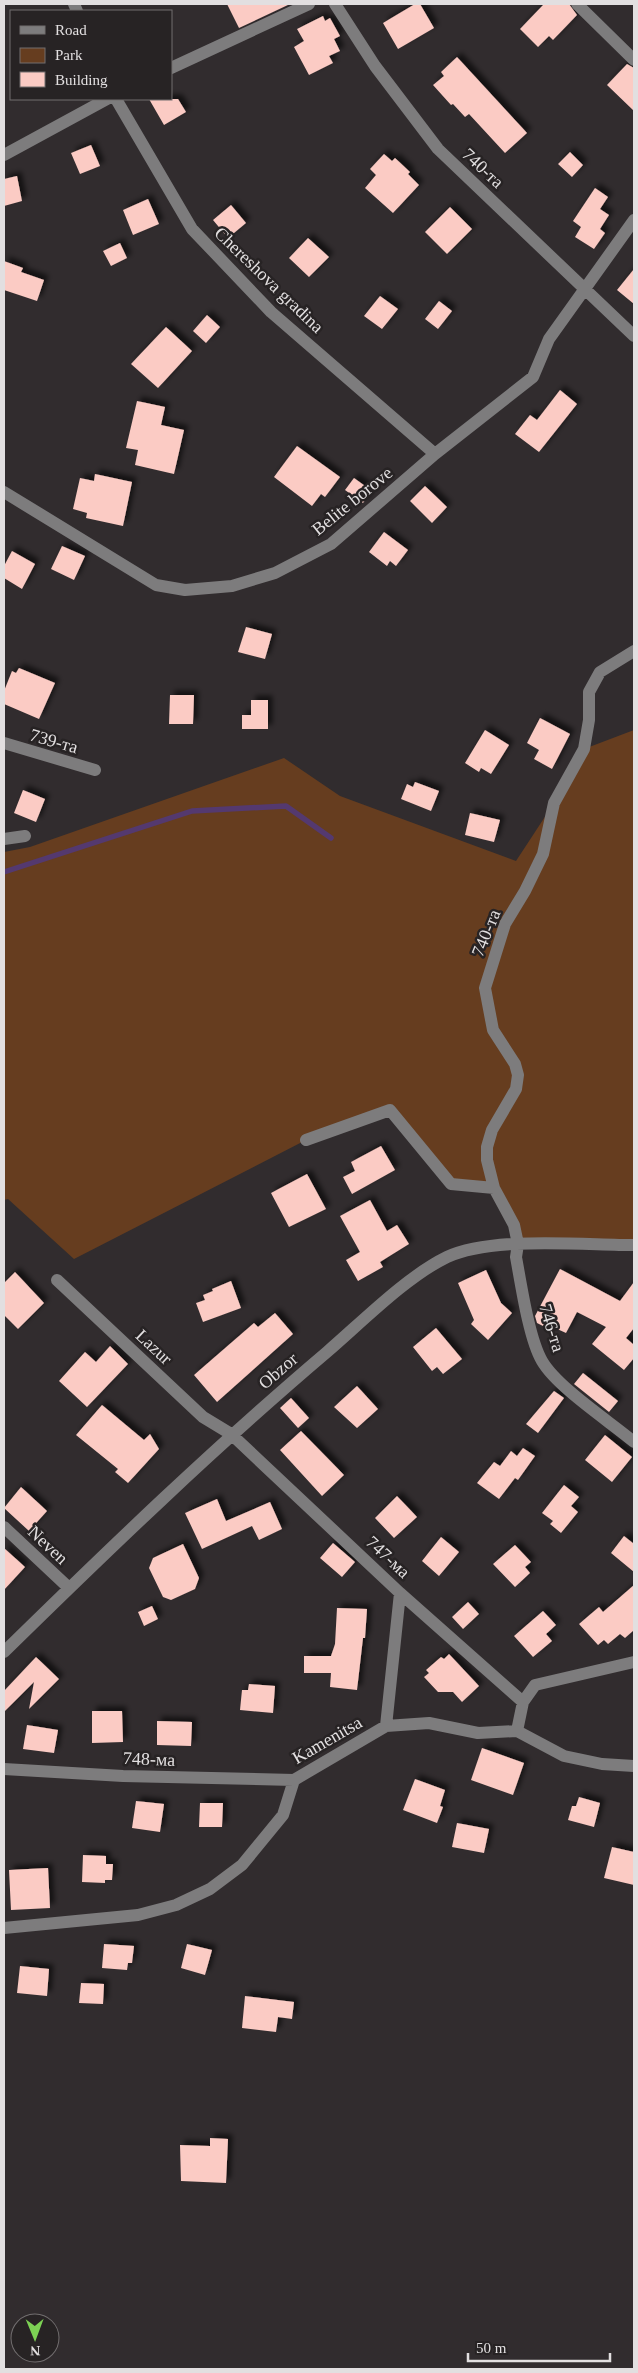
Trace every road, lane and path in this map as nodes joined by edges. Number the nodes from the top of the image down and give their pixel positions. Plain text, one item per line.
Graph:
1 (309, 4) edge
2 (335, 4) edge
3 (577, 4) edge
4 (634, 60) edge
5 (172, 68) edge
6 (105, 100) edge
7 (117, 100) edge
8 (4, 155) edge
9 (634, 220) edge
10 (586, 289) junction
11 (634, 336) edge
12 (435, 454) junction
13 (4, 492) edge
14 (634, 651) edge
15 (4, 743) edge
16 (94, 770) dead end
17 (25, 836) dead end
18 (4, 839) edge
19 (306, 1140) dead end
20 (494, 1188) junction
21 (518, 1244) junction
22 (634, 1245) edge
23 (57, 1280) dead end
24 (231, 1434) junction
25 (634, 1442) edge
26 (4, 1527) edge
27 (68, 1588) junction
28 (400, 1593) junction
29 (4, 1652) edge
30 (634, 1662) edge
31 (523, 1702) junction
32 (386, 1726) junction
33 (517, 1731) junction
34 (634, 1766) edge
35 (4, 1769) edge
36 (294, 1780) junction
37 (4, 1928) edge

1 - 5 street
2 - 10 street, 740-та
3 - 4 street
6 - 8 street
7 - 12 street, Chereshova gradina
9 - 10 street, Belite borove
10 - 11 street, 740-та
10 - 12 street, Belite borove
12 - 13 street, Belite borove
14 - 20 street, 740-та
15 - 16 street, 739-та
17 - 18 street
19 - 20 street
20 - 21 street, 740-та
21 - 22 street, Obzor
21 - 24 street, Obzor
21 - 25 street, 746-та
23 - 24 street, Lazur
24 - 27 street, Obzor
24 - 28 street, 747-ма
26 - 27 street, Neven
27 - 29 street, Obzor
28 - 31 street, 747-ма
28 - 32 street
30 - 31 street
31 - 33 street
32 - 33 street, Kamenitsa
32 - 36 street, Kamenitsa
33 - 34 street
35 - 36 street, 748-ма
36 - 37 street, Kamenitsa

